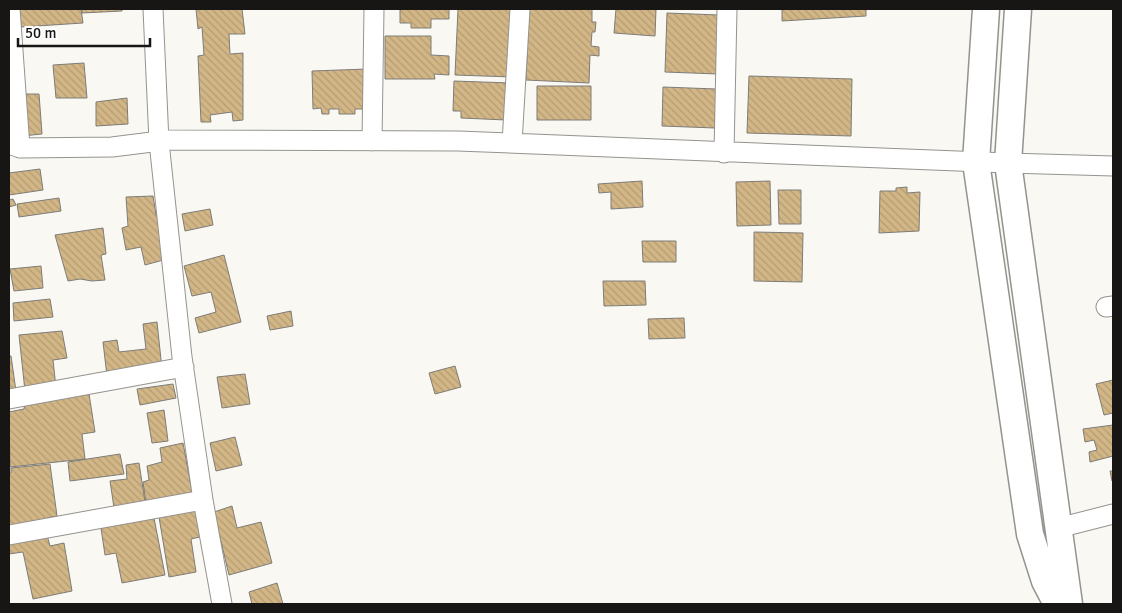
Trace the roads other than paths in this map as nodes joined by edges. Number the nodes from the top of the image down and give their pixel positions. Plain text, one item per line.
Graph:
1 (10, 9) edge
2 (153, 9) edge
3 (374, 9) edge
4 (520, 9) edge
5 (727, 9) edge
6 (986, 9) edge
7 (1018, 9) edge
8 (372, 141) junction
9 (159, 142) junction
10 (512, 143) junction
11 (14, 146) edge
12 (724, 152) junction
13 (976, 162) junction
14 (1008, 163) junction
15 (1113, 166) edge
16 (184, 367) junction
17 (9, 399) edge
18 (203, 500) junction
19 (1113, 514) edge
20 (1058, 528) junction
21 (9, 535) edge
22 (222, 604) edge
23 (1057, 604) edge
24 (1069, 604) edge

1 - 11 street
2 - 9 street
3 - 8 street
4 - 10 street
5 - 12 street
6 - 13 main road
7 - 14 main road
8 - 9 street
8 - 10 street
9 - 11 street
9 - 16 street
10 - 12 street
12 - 13 street
13 - 14 street
13 - 23 main road
14 - 15 street
14 - 20 main road
16 - 17 street
16 - 18 street
18 - 21 street
18 - 22 street
19 - 20 street
20 - 24 main road

